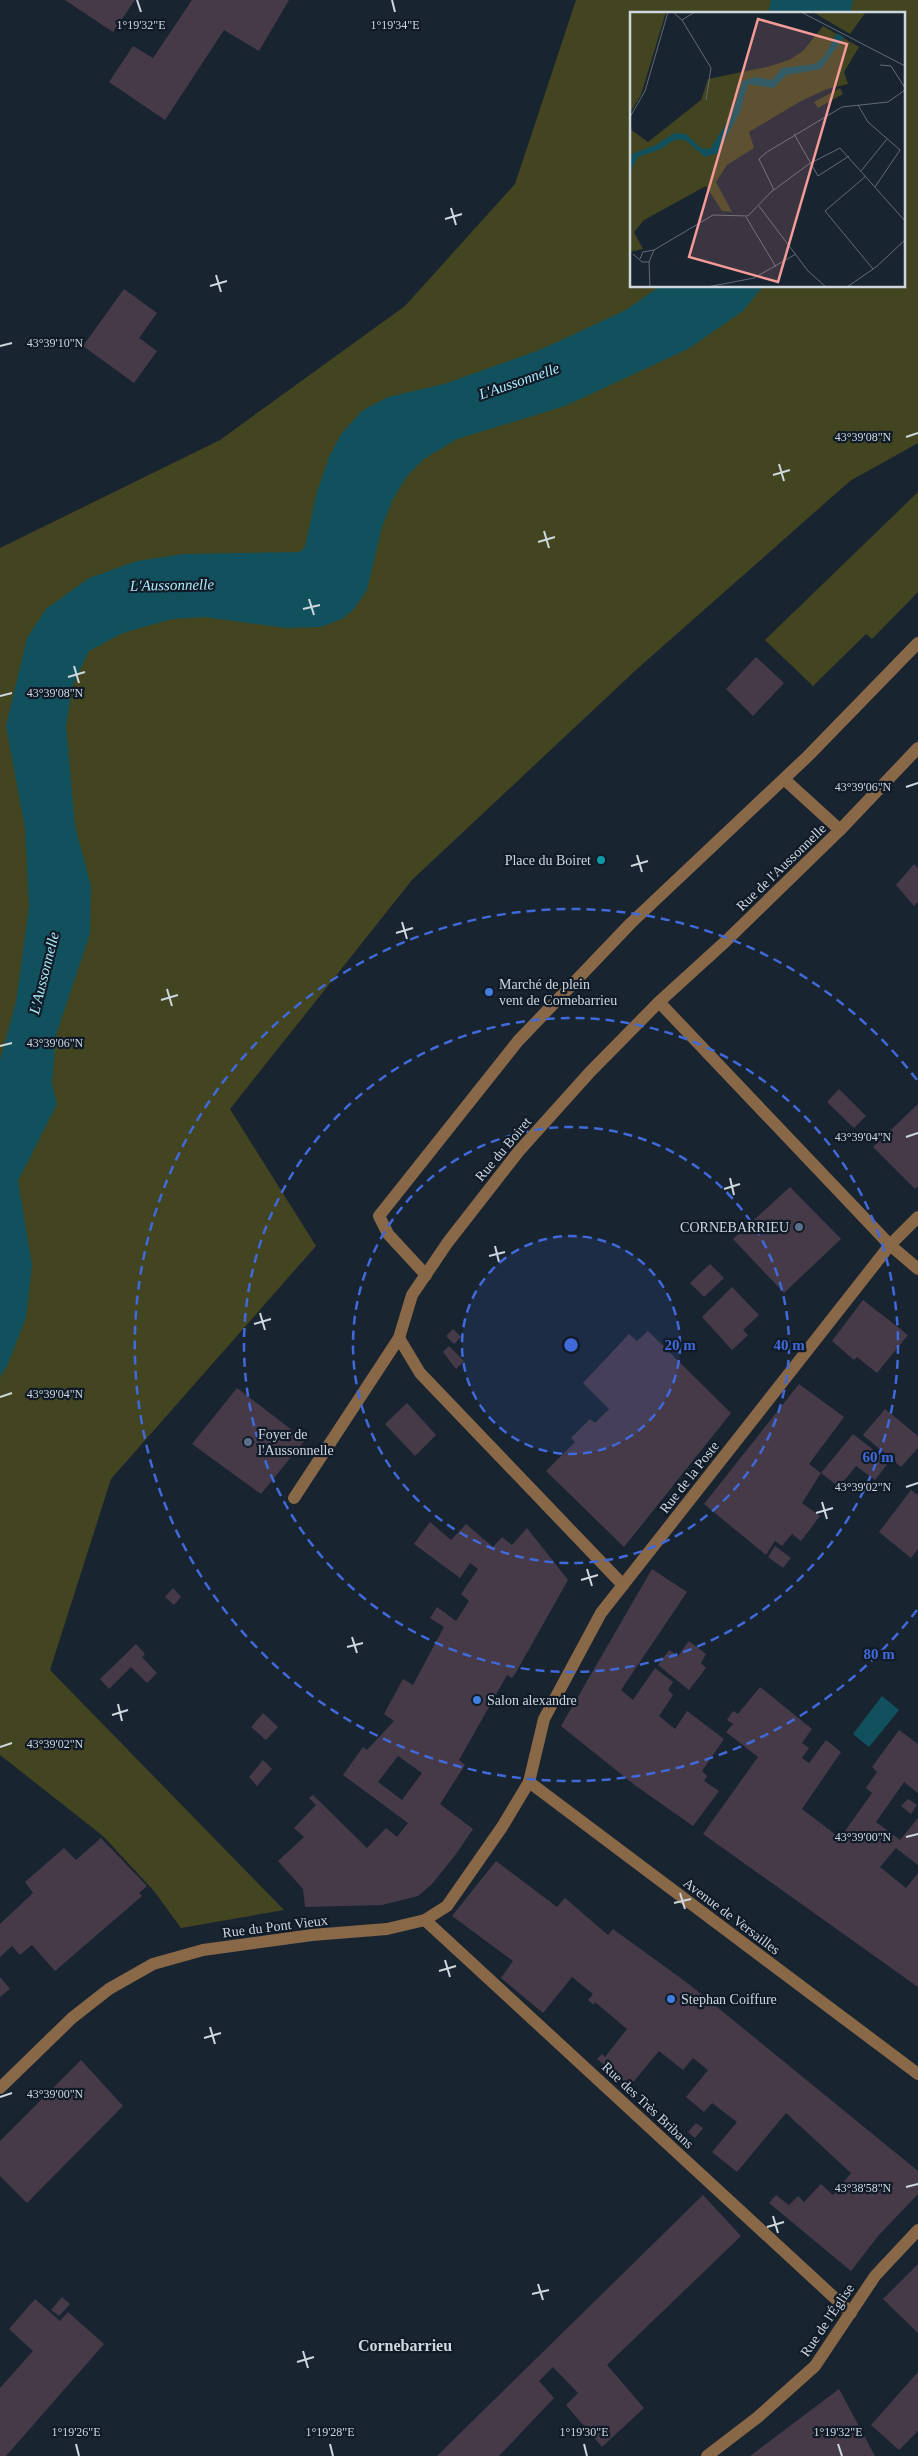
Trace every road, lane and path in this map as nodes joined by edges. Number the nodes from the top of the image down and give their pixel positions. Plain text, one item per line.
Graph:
1 (918, 643) edge
2 (918, 748) edge
3 (784, 779) junction
4 (840, 830) junction
5 (659, 1002) junction
6 (918, 1217) edge
7 (890, 1245) junction
8 (918, 1269) edge
9 (426, 1275) junction
10 (400, 1338) junction
11 (294, 1498) dead end
12 (623, 1585) junction
13 (529, 1782) junction
14 (425, 1920) junction
15 (918, 2074) edge
16 (0, 2088) edge
17 (918, 2230) edge
18 (851, 2313) junction
19 (707, 2456) edge

1 - 3 street
2 - 4 street, Rue de l'Aussonnelle
3 - 4 street
3 - 9 street
4 - 5 street, Rue de l'Aussonnelle
5 - 7 street
5 - 9 street, Rue du Boiret
6 - 7 street, Rue de la Poste
7 - 8 street
7 - 12 street, Rue de la Poste
9 - 10 street, Rue du Boiret
10 - 11 street, Rue du Boiret
10 - 12 street
12 - 13 street, Rue de la Poste
13 - 14 street, Rue du Pont Vieux
13 - 15 street, Avenue de Versailles
14 - 16 street, Rue du Pont Vieux
14 - 18 street, Rue des Très Bribans
17 - 18 street, Rue de l'Église
18 - 19 street, Rue de l'Église

